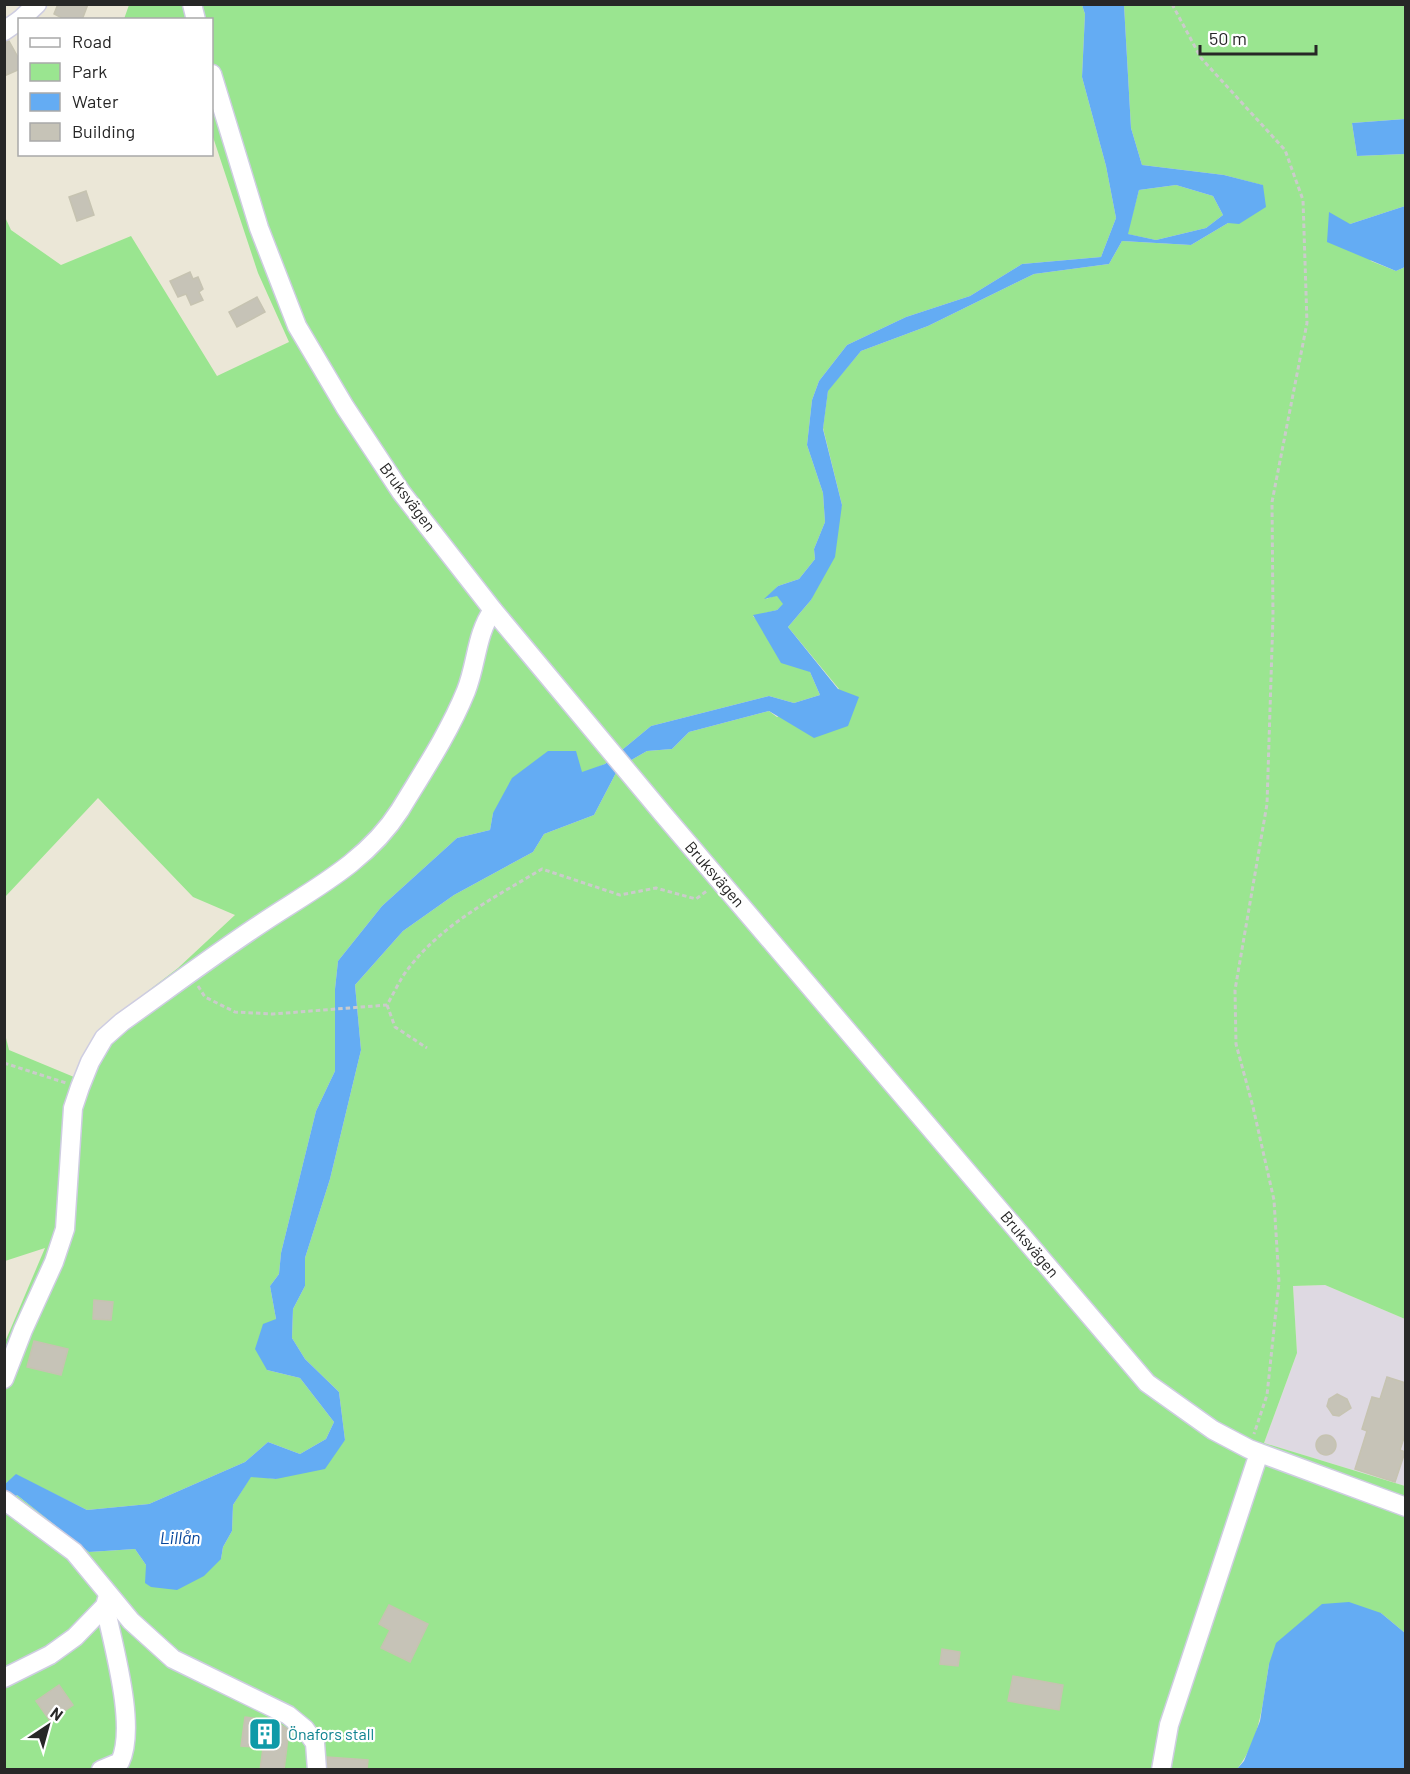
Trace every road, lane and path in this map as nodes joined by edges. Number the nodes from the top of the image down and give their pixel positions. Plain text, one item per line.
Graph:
1 (37, 4) edge
2 (1172, 4) edge
3 (22, 18) edge
4 (18, 21) edge
5 (4, 31) edge
6 (213, 77) edge
7 (493, 610) junction
8 (722, 880) junction
9 (192, 973) junction
10 (387, 1005) junction
11 (427, 1047) dead end
12 (4, 1063) edge
13 (80, 1087) junction
14 (4, 1379) edge
15 (1254, 1451) junction
16 (4, 1500) edge
17 (1406, 1507) edge
18 (107, 1600) junction
19 (4, 1678) edge
20 (100, 1770) edge
21 (317, 1770) edge
22 (1161, 1770) edge

1 - 3 street
2 - 15 path
4 - 5 street
6 - 7 street, Bruksvägen
7 - 8 street, Bruksvägen
7 - 9 street
8 - 10 path
8 - 15 street, Bruksvägen
9 - 10 path
9 - 13 street
10 - 11 path
12 - 13 path
13 - 14 street
15 - 17 street, Bruksvägen
15 - 22 street
16 - 18 street
18 - 19 street
18 - 20 street
18 - 21 street

